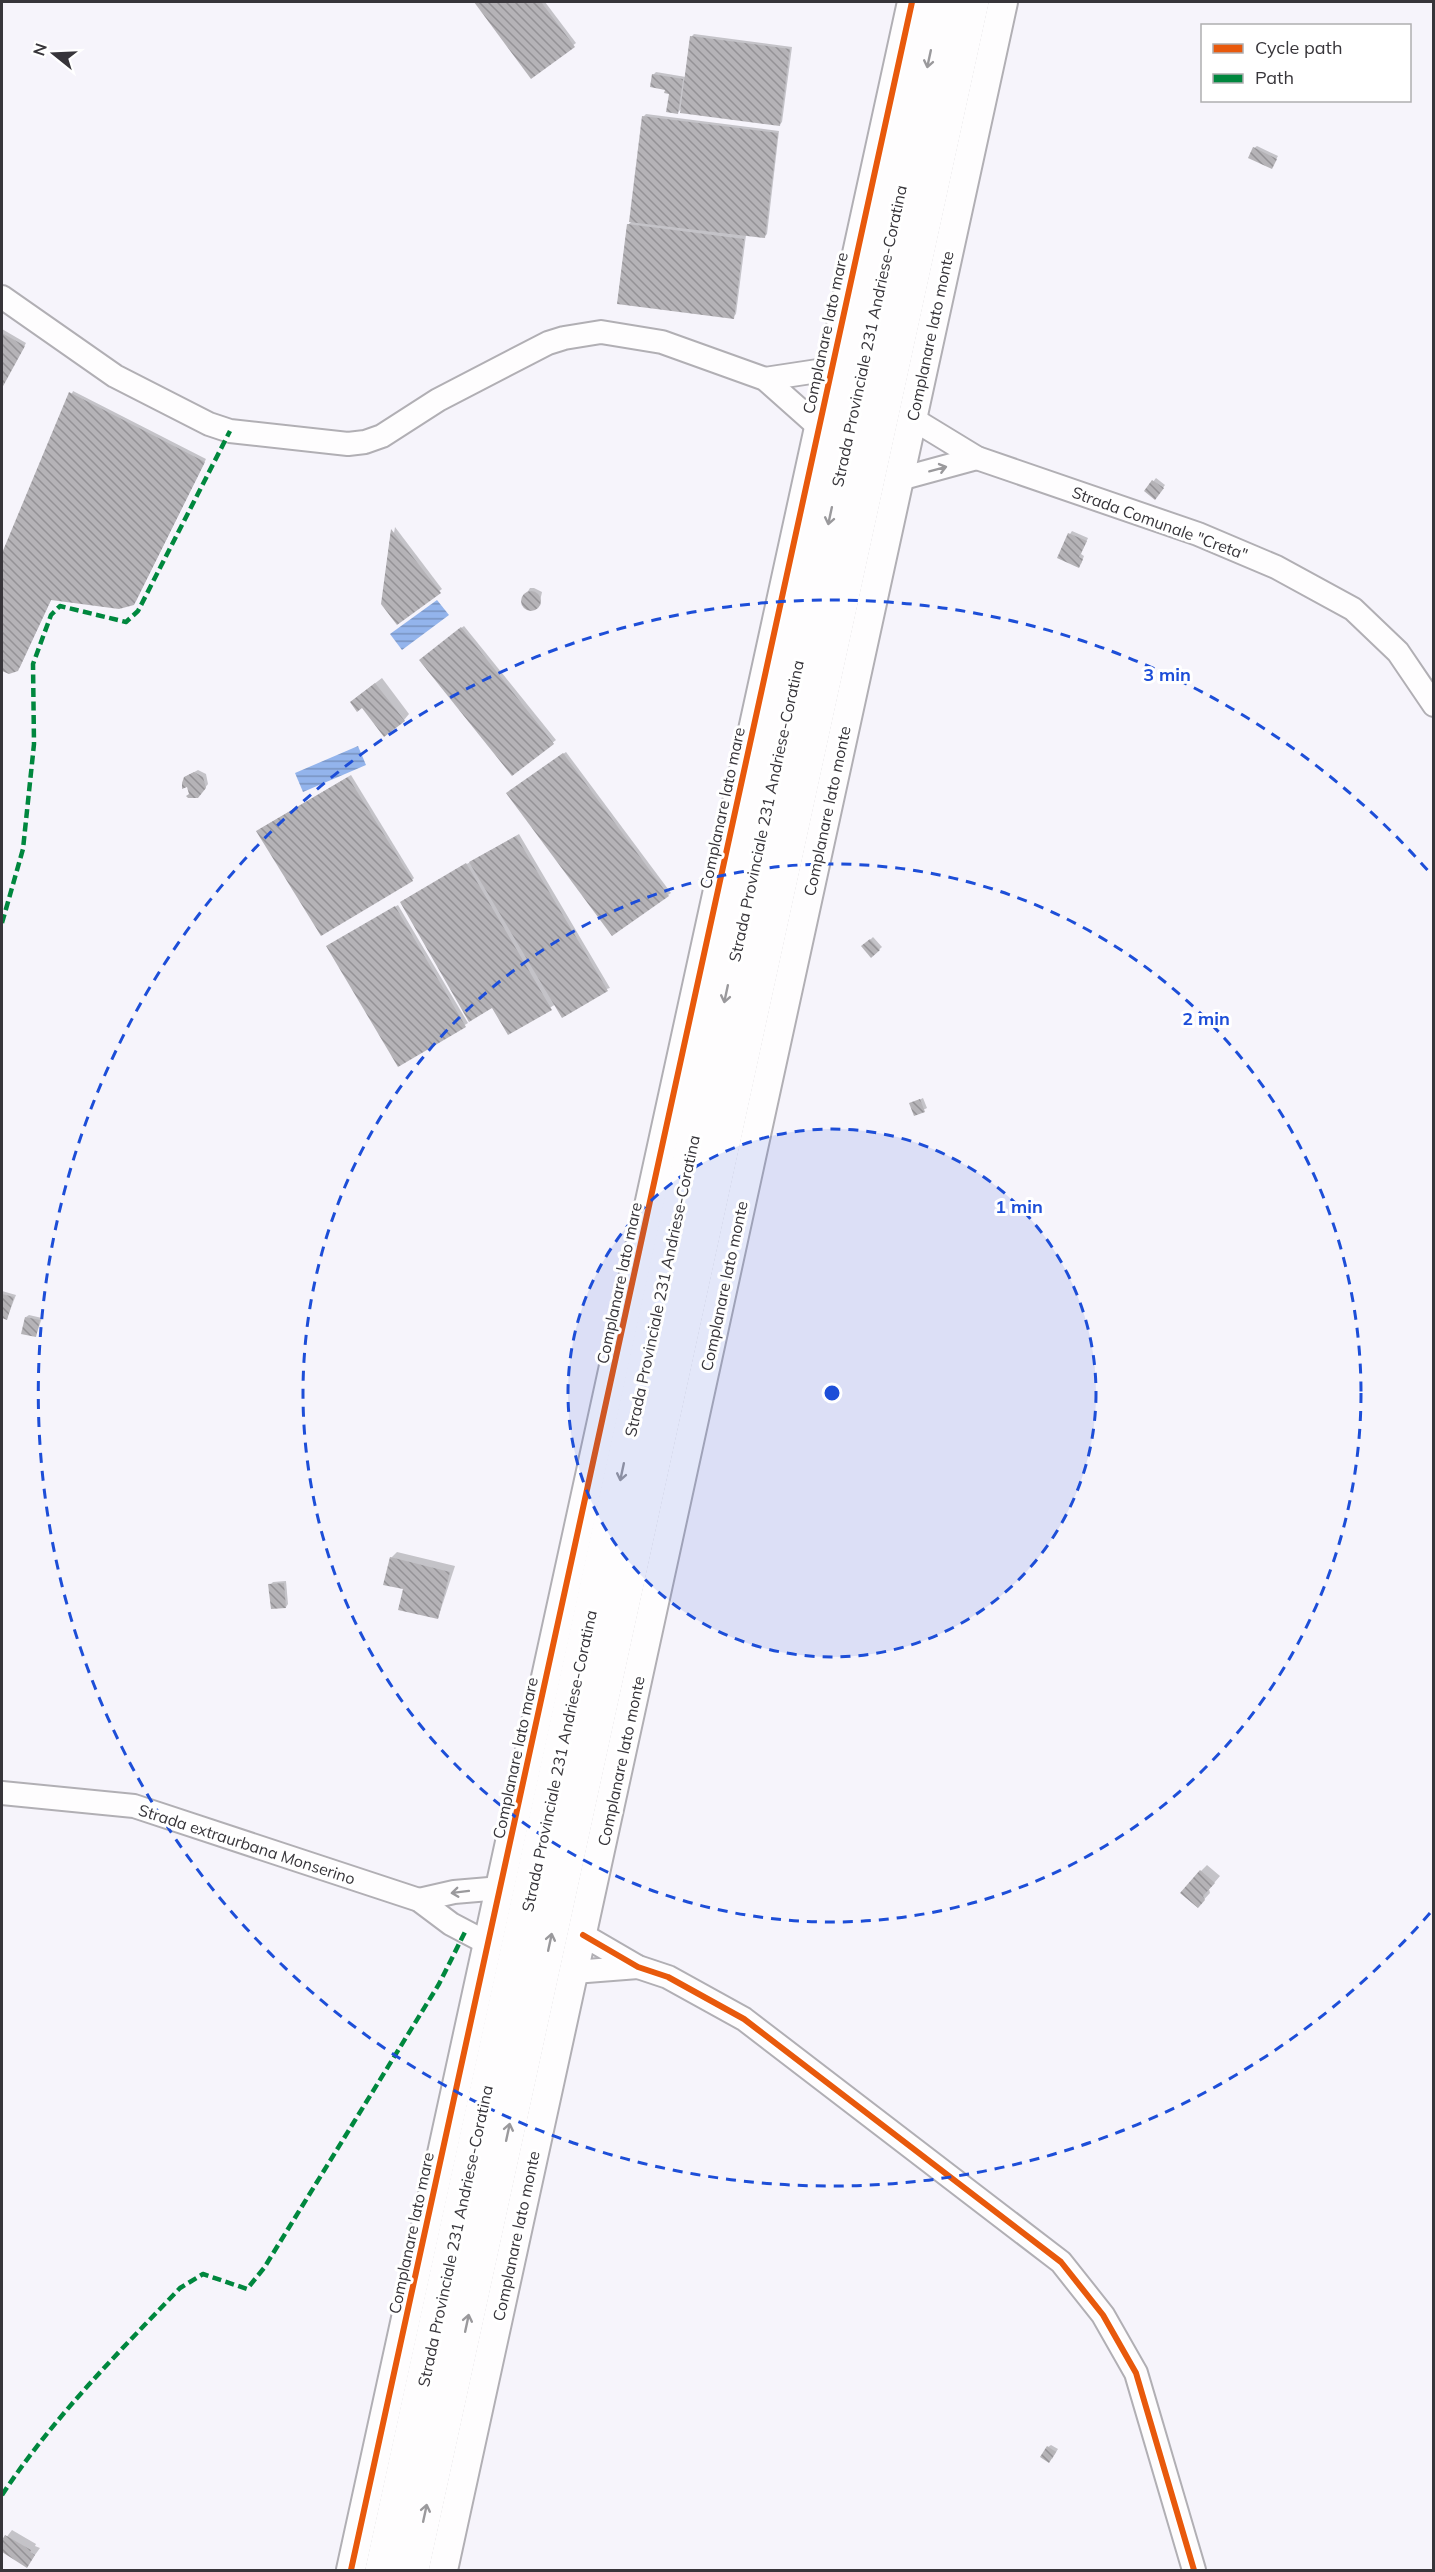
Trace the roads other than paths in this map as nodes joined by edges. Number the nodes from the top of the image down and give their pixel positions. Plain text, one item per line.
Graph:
1 (912, 2) edge
2 (942, 2) edge
3 (972, 2) edge
4 (1003, 2) edge
5 (2, 297) edge
6 (831, 369) junction
7 (765, 379) junction
8 (913, 419) junction
9 (819, 427) junction
10 (977, 459) junction
11 (900, 479) junction
12 (1434, 705) edge
13 (2, 1793) edge
14 (501, 1888) junction
15 (419, 1900) junction
16 (583, 1935) junction
17 (489, 1944) junction
18 (638, 1967) junction
19 (574, 1972) junction
20 (351, 2571) edge
21 (382, 2571) edge
22 (412, 2571) edge
23 (442, 2571) edge
24 (1194, 2571) edge

1 - 6 street, Complanare lato mare
2 -> 21 highway, Strada Provinciale 231 Andriese-Coratina
22 -> 3 highway, Strada Provinciale 231 Andriese-Coratina
4 - 8 street, Complanare lato monte
5 - 7 street
6 - 7 street
6 - 9 street, Complanare lato mare
7 - 9 street
8 - 10 street, Strada Comunale "Creta"
8 - 11 street, Complanare lato monte
9 - 14 street, Complanare lato mare
11 -> 10 street
10 - 12 street, Strada Comunale "Creta"
11 - 16 street, Complanare lato monte
13 - 15 street, Strada extraurbana Monserino
14 -> 15 street
14 - 17 street, Complanare lato mare
15 - 17 street, Strada extraurbana Monserino
16 - 18 street
16 - 19 street, Complanare lato monte
17 - 20 street, Complanare lato mare
18 - 19 street
18 - 24 street
19 - 23 street, Complanare lato monte

